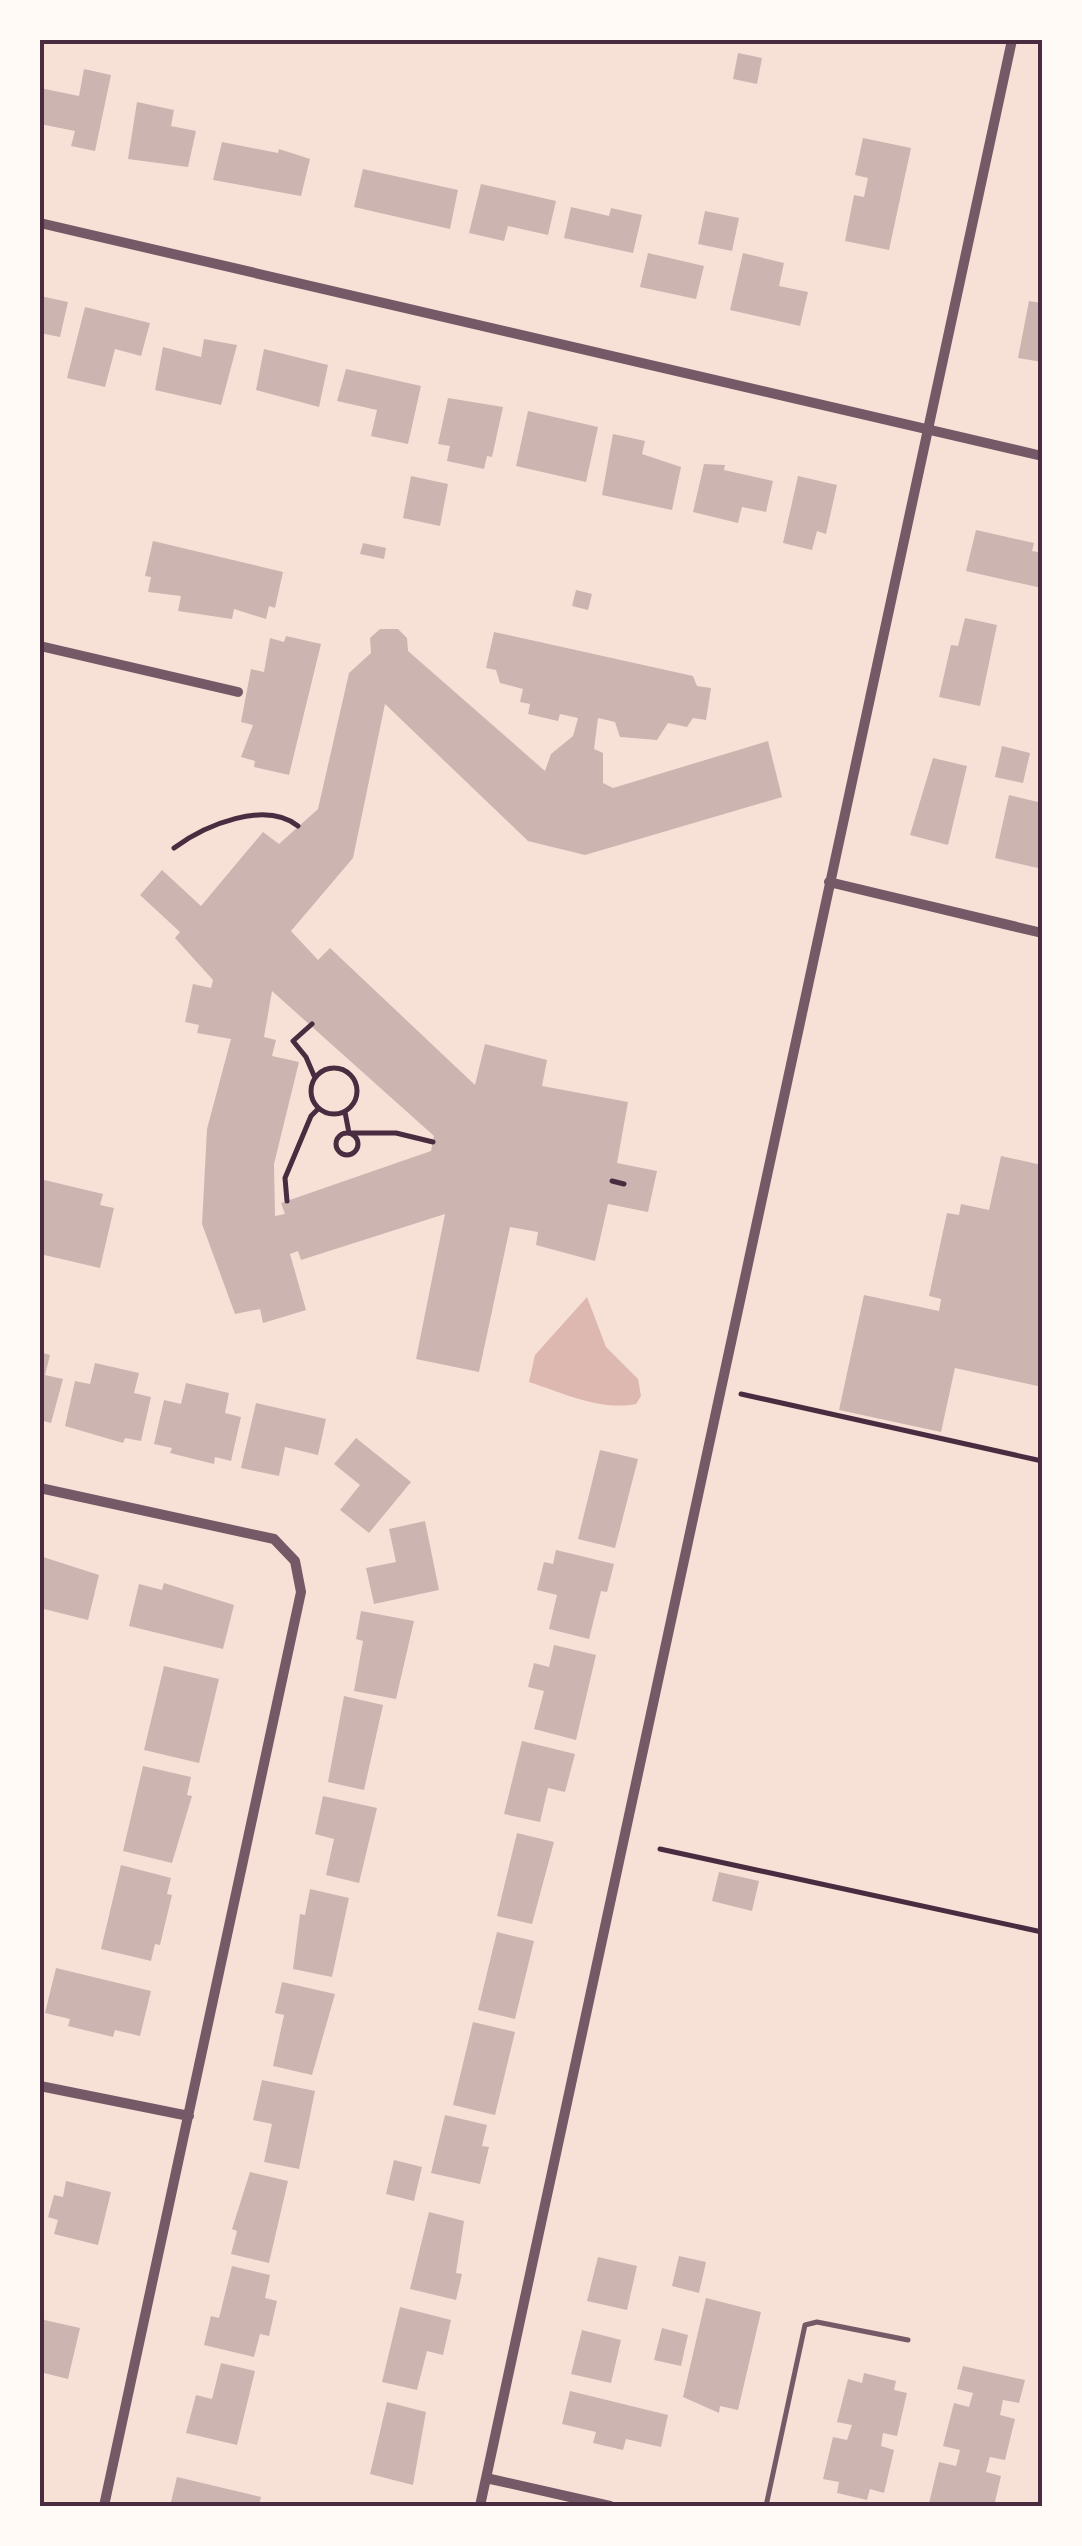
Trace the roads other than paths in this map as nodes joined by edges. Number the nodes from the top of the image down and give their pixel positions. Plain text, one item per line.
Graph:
1 (1012, 40) edge
2 (40, 224) edge
3 (928, 428) junction
4 (1042, 456) edge
5 (40, 646) edge
6 (238, 692) dead end
7 (829, 882) junction
8 (1042, 933) edge
9 (40, 1488) edge
10 (40, 2086) edge
11 (189, 2116) junction
12 (908, 2340) dead end
13 (486, 2478) junction
14 (104, 2506) edge
15 (480, 2506) edge
16 (610, 2506) edge
17 (766, 2506) edge

1 - 3 street
2 - 3 street
3 - 4 street
3 - 7 street
5 - 6 street
7 - 8 street
7 - 13 street
9 - 11 street
10 - 11 street
11 - 14 street
12 - 17 lane
13 - 15 street
13 - 16 street

